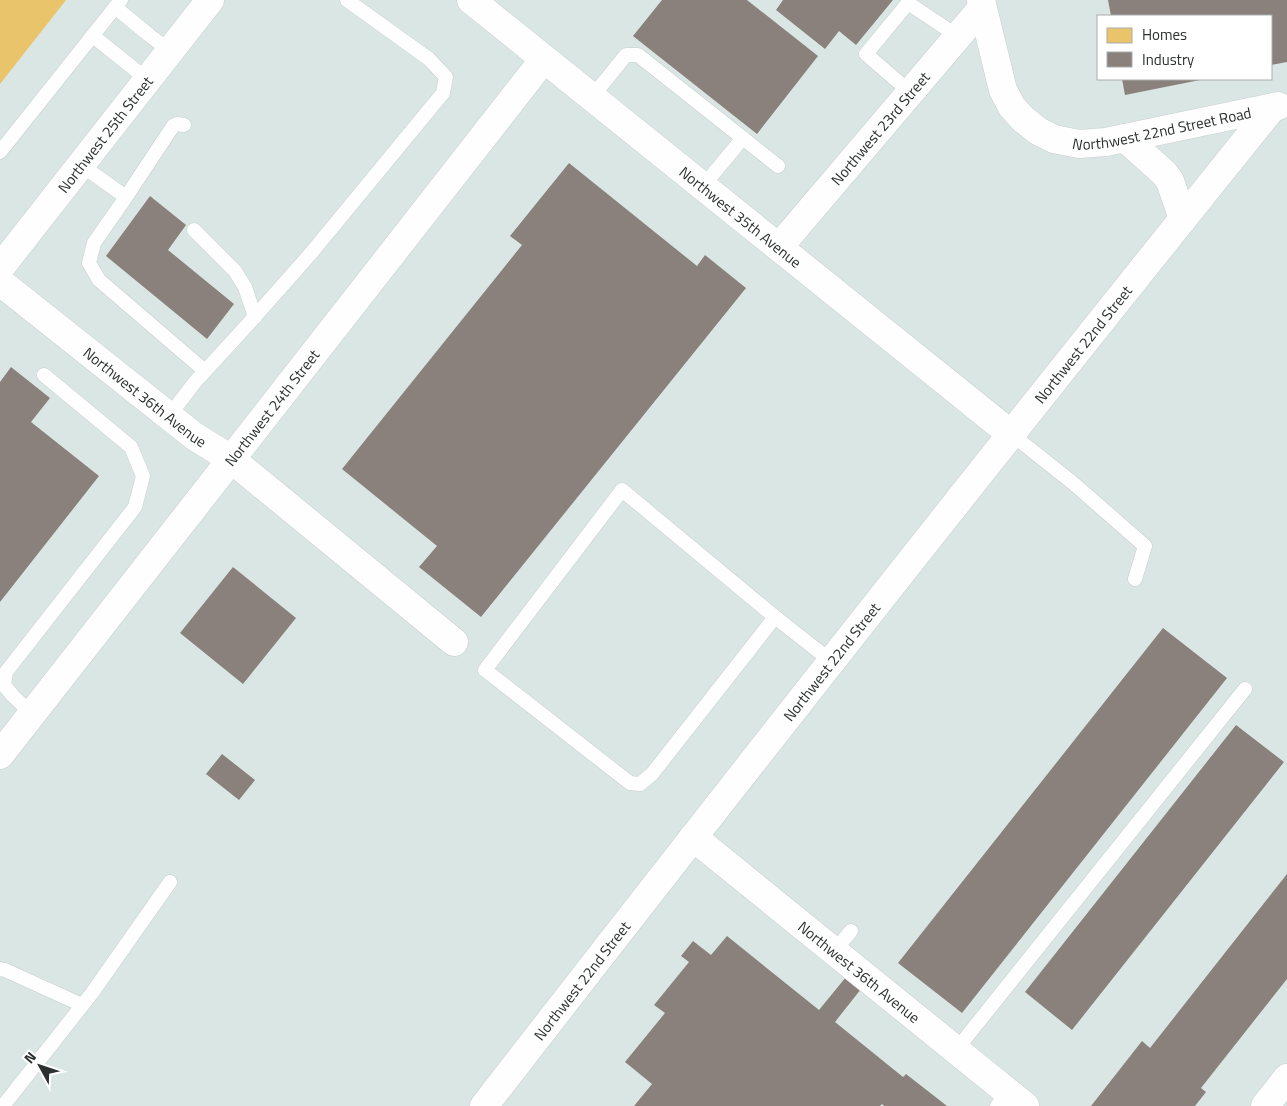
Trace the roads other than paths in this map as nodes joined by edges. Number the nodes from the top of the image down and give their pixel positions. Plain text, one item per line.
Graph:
1 (210, 0) edge
2 (347, 0) edge
3 (475, 1) edge
4 (118, 4) edge
5 (982, 4) edge
6 (93, 36) junction
7 (958, 36) junction
8 (170, 51) junction
9 (544, 59) junction
10 (148, 80) junction
11 (910, 92) junction
12 (592, 97) junction
13 (1280, 106) edge
14 (184, 125) dead end
15 (743, 138) junction
16 (1125, 138) junction
17 (0, 152) edge
18 (81, 165) junction
19 (778, 166) dead end
20 (703, 186) junction
21 (126, 198) junction
22 (1182, 220) junction
23 (194, 230) dead end
24 (779, 247) junction
25 (0, 268) edge
26 (0, 282) edge
27 (254, 317) junction
28 (205, 371) junction
29 (44, 375) dead end
30 (169, 416) junction
31 (1011, 434) junction
32 (231, 459) junction
33 (1135, 580) dead end
34 (775, 617) junction
35 (454, 642) dead end
36 (831, 661) junction
37 (1245, 689) dead end
38 (32, 714) junction
39 (0, 755) edge
40 (693, 837) junction
41 (170, 882) dead end
42 (851, 931) dead end
43 (834, 951) junction
44 (0, 969) edge
45 (82, 1005) junction
46 (956, 1050) junction
47 (1287, 1078) edge
48 (1010, 1102) edge
49 (3, 1106) edge
50 (484, 1106) edge
51 (1265, 1106) edge

1 - 8 street, Northwest 25th Street
2 - 27 lane
3 - 9 street, Northwest 35th Avenue
4 - 6 lane
4 - 8 lane
5 - 7 street, Northwest 23rd Street
5 - 16 street, Northwest 22nd Street Road
6 - 10 lane
6 - 17 lane
7 - 11 street, Northwest 23rd Street
7 - 11 lane
8 - 10 street, Northwest 25th Street
9 - 12 street, Northwest 35th Avenue
9 - 32 street, Northwest 24th Street
10 - 18 street, Northwest 25th Street
11 - 24 street, Northwest 23rd Street
12 - 15 lane
12 - 20 street, Northwest 35th Avenue
13 - 16 street, Northwest 22nd Street Road
13 - 22 street, Northwest 22nd Street
14 - 21 lane
15 - 19 lane
15 - 20 lane
16 - 22 street
18 - 21 lane
18 - 25 street, Northwest 25th Street
20 - 24 street, Northwest 35th Avenue
21 - 28 lane
22 - 31 street, Northwest 22nd Street
23 - 27 lane
24 - 31 street, Northwest 35th Avenue
26 - 30 street, Northwest 36th Avenue
27 - 28 lane
28 - 30 lane
29 - 38 lane
30 - 32 street, Northwest 36th Avenue
31 - 33 lane
31 - 36 street, Northwest 22nd Street
32 - 35 street, Northwest 36th Avenue
32 - 38 street, Northwest 24th Street
34 - 34 lane
34 - 36 lane
36 - 40 street, Northwest 22nd Street
37 - 46 lane
38 - 39 street, Northwest 24th Street
40 - 43 street, Northwest 36th Avenue
40 - 50 street, Northwest 22nd Street
41 - 45 lane
42 - 43 lane
43 - 46 street, Northwest 36th Avenue
44 - 45 lane
45 - 49 lane
46 - 48 street, Northwest 36th Avenue
47 - 51 street

